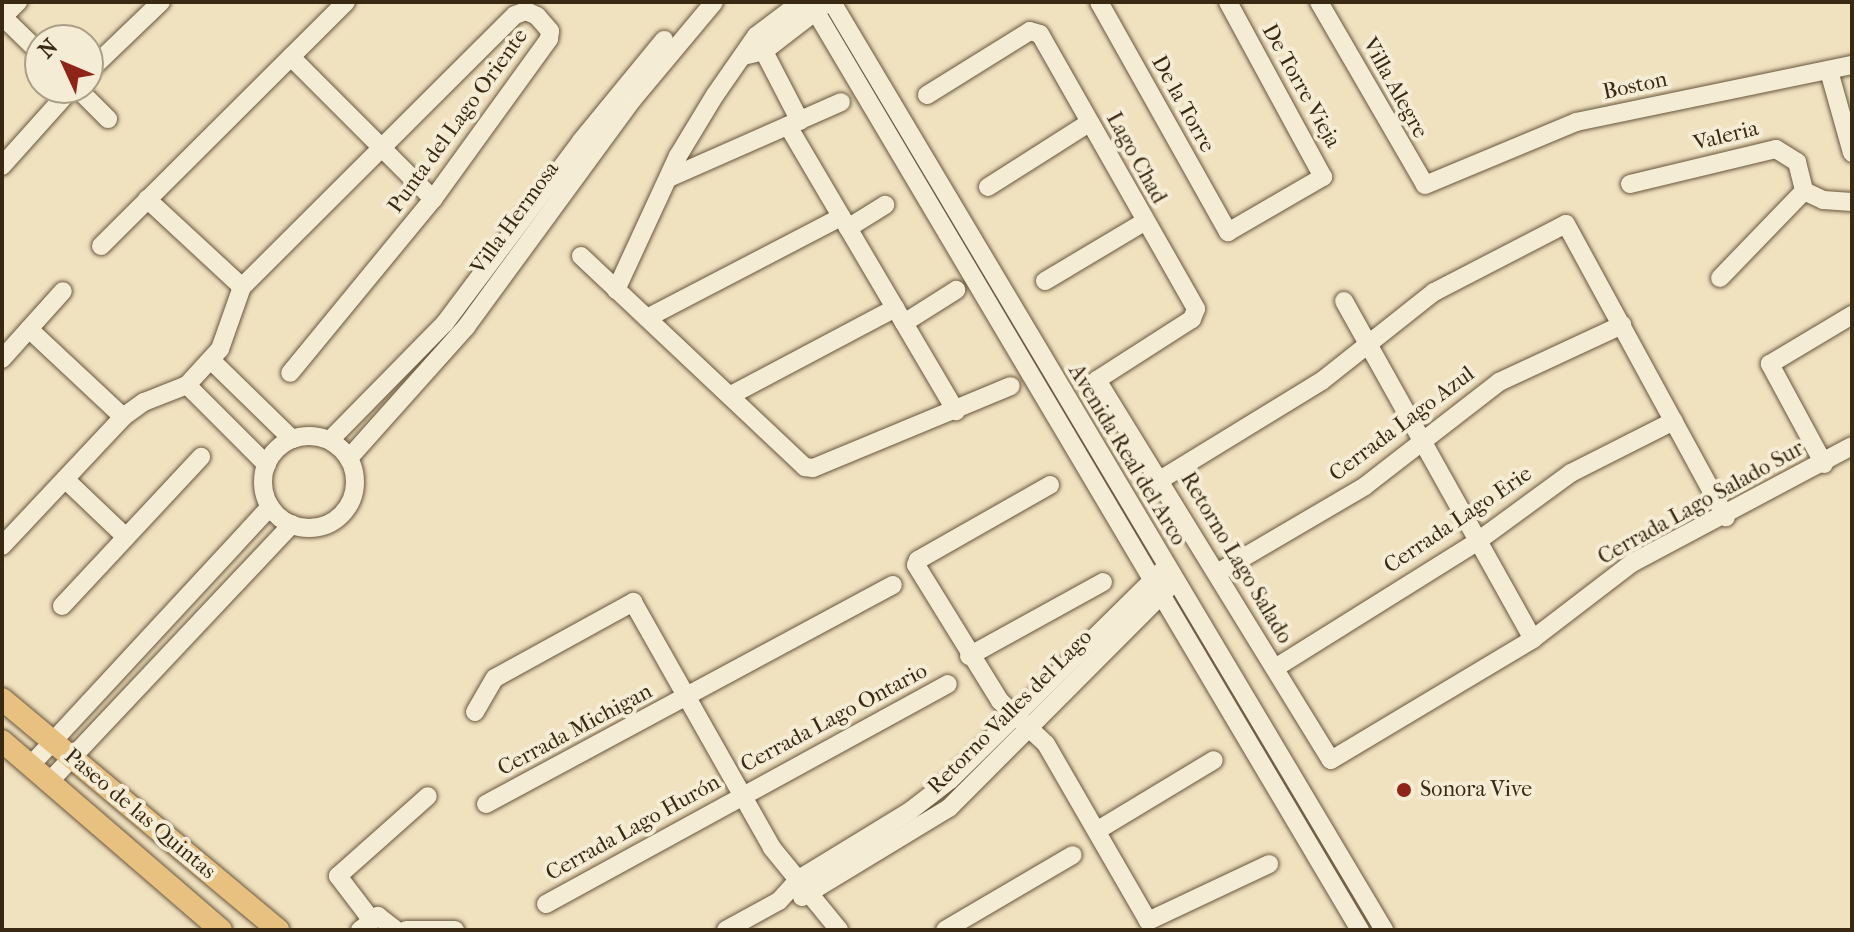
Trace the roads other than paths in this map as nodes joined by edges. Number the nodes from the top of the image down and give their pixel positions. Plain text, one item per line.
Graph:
1 (18, 2) edge
2 (161, 2) edge
3 (346, 2) edge
4 (698, 2) edge
5 (714, 2) edge
6 (1099, 2) edge
7 (1228, 2) edge
8 (1319, 2) edge
9 (817, 4) edge
10 (2, 17) edge
11 (24, 38) edge
12 (760, 44) junction
13 (104, 57) edge
14 (291, 57) junction
15 (1852, 65) edge
16 (1829, 71) junction
17 (927, 95) dead end
18 (841, 102) dead end
19 (60, 104) edge
20 (92, 104) edge
21 (108, 119) dead end
22 (1089, 123) junction
23 (794, 124) junction
24 (382, 148) junction
25 (1852, 153) edge
26 (2, 166) edge
27 (669, 178) junction
28 (1438, 183) joint
29 (1630, 184) dead end
30 (988, 187) dead end
31 (933, 190) junction
32 (1804, 191) junction
33 (147, 199) junction
34 (433, 199) junction
35 (1852, 202) edge
36 (885, 205) dead end
37 (1144, 222) junction
38 (845, 223) junction
39 (1225, 229) joint
40 (101, 246) dead end
41 (581, 256) dead end
42 (1720, 278) dead end
43 (1045, 281) dead end
44 (242, 287) junction
45 (616, 290) junction
46 (956, 290) dead end
47 (63, 291) dead end
48 (1344, 301) dead end
49 (900, 315) junction
50 (1852, 315) edge
51 (647, 318) junction
52 (1622, 325) junction
53 (29, 329) junction
54 (1369, 345) junction
55 (2, 359) edge
56 (212, 361) junction
57 (290, 373) dead end
58 (1097, 380) joint
59 (187, 385) junction
60 (1011, 386) dead end
61 (731, 395) junction
62 (956, 411) junction
63 (1119, 416) junction
64 (123, 417) junction
65 (1674, 421) junction
66 (1087, 433) junction
67 (292, 439) junction
68 (330, 440) junction
69 (1134, 440) junction
70 (1070, 442) junction
71 (1423, 443) junction
72 (1852, 446) edge
73 (1101, 456) junction
74 (201, 457) dead end
75 (349, 458) junction
76 (1824, 464) junction
77 (267, 465) junction
78 (1083, 465) junction
79 (65, 479) junction
80 (1160, 480) junction
81 (1050, 485) dead end
82 (270, 507) junction
83 (1726, 517) junction
84 (292, 524) junction
85 (126, 537) junction
86 (1478, 541) junction
87 (2, 546) edge
88 (1217, 573) junction
89 (1164, 580) junction
90 (1103, 582) dead end
91 (893, 585) dead end
92 (62, 606) dead end
93 (1533, 639) junction
94 (969, 656) junction
95 (1275, 668) junction
96 (948, 684) dead end
97 (686, 697) junction
98 (2, 699) edge
99 (475, 712) dead end
100 (1024, 722) junction
101 (2, 741) edge
102 (63, 749) junction
103 (1214, 760) dead end
104 (1333, 760) joint
105 (31, 765) junction
106 (49, 782) junction
107 (743, 794) junction
108 (428, 796) dead end
109 (486, 804) dead end
110 (1098, 830) junction
111 (1073, 855) dead end
112 (1269, 864) dead end
113 (799, 879) junction
114 (1361, 891) junction
115 (812, 895) junction
116 (779, 901) junction
117 (1343, 901) junction
118 (546, 904) dead end
119 (365, 924) edge
120 (221, 930) edge
121 (278, 930) edge
122 (396, 930) edge
123 (406, 930) edge
124 (455, 930) edge
125 (726, 930) edge
126 (839, 930) edge
127 (945, 930) edge
128 (1360, 930) edge
129 (1384, 930) edge

1 - 10 street
2 - 13 street
3 - 14 street
4 - 68 street, Villa Hermosa
5 - 75 street, Villa Hermosa
6 - 39 street, De la Torre
7 - 39 street, De Torre Vieja
8 - 28 street, Villa Alegre
9 - 12 street
9 - 31 street, Avenida Real del Arco
10 - 11 street
12 - 23 street
12 - 27 street
14 - 24 street
14 - 33 street
15 - 16 street, Boston
16 - 25 street
16 - 28 street, Boston
17 - 22 street, Lago Chad
18 - 23 street
19 - 26 street
20 - 21 street
22 - 30 street
22 - 37 street, Lago Chad
23 - 27 street
23 - 38 street
24 - 34 street
24 - 34 street, Punta del Lago Oriente
24 - 44 street, Punta del Lago Oriente
27 - 45 street
29 - 32 street, Valeria
31 - 66 street, Avenida Real del Arco
31 - 70 street, Avenida Real del Arco
32 - 35 street
32 - 42 street
33 - 40 street
33 - 44 street
34 - 57 street, Punta del Lago Oriente
36 - 38 street
37 - 43 street
37 - 58 street, Lago Chad
38 - 49 street
38 - 51 street
41 - 45 street
44 - 56 street, Punta del Lago Oriente
45 - 51 street
46 - 49 street
47 - 53 street
48 - 54 street
49 - 61 street
49 - 62 street
50 - 76 street
51 - 61 street
52 - 54 street
52 - 65 street
52 - 71 street, Cerrada Lago Azul
53 - 55 street
53 - 64 street
54 - 71 street
54 - 80 street
56 - 59 street
56 - 67 street
58 - 63 street, Retorno Lago Salado
59 - 64 street
59 - 77 street
60 - 62 street
61 - 62 street
63 - 66 street
63 - 69 street, Retorno Lago Salado
64 - 79 street
65 - 83 street
65 - 86 street, Cerrada Lago Erie
66 - 70 street
66 - 73 street, Avenida Real del Arco
67 - 68 street
67 - 77 street
68 - 75 street
69 - 73 street
69 - 80 street, Retorno Lago Salado
70 - 78 street, Avenida Real del Arco
71 - 86 street
71 - 88 street, Cerrada Lago Azul
72 - 76 street, Cerrada Lago Salado Sur
73 - 78 street
73 - 89 street, Avenida Real del Arco
74 - 85 street
75 - 84 street
76 - 83 street, Cerrada Lago Salado Sur
77 - 82 street
78 - 89 street, Avenida Real del Arco
79 - 85 street
79 - 87 street
80 - 88 street, Retorno Lago Salado
81 - 94 street
82 - 84 street
82 - 102 street
83 - 93 street, Cerrada Lago Salado Sur
84 - 102 street
85 - 92 street
86 - 93 street
86 - 95 street, Cerrada Lago Erie
88 - 95 street, Retorno Lago Salado
89 - 100 street, Retorno Valles del Lago
89 - 114 street, Avenida Real del Arco
89 - 117 street, Avenida Real del Arco
90 - 94 street
91 - 97 street, Cerrada Michigan
93 - 104 street, Cerrada Lago Salado Sur
94 - 100 street
95 - 104 street, Retorno Lago Salado
96 - 107 street, Cerrada Lago Ontario
97 - 99 street
97 - 107 street
97 - 109 street, Cerrada Michigan
98 - 102 main road, Paseo de las Quintas
100 - 110 street
100 - 113 street, Retorno Valles del Lago
100 - 115 street, Retorno Valles del Lago
101 - 105 main road, Paseo de las Quintas
102 - 105 street
102 - 106 street
102 - 121 main road, Paseo de las Quintas
103 - 110 street
105 - 106 main road, Paseo de las Quintas
106 - 120 main road, Paseo de las Quintas
107 - 113 street
107 - 118 street, Cerrada Lago Hurón
108 - 119 street
110 - 112 street
111 - 127 street
113 - 115 street
113 - 116 street, Retorno Valles del Lago
114 - 117 street
114 - 129 street, Avenida Real del Arco
115 - 116 street, Retorno Valles del Lago
115 - 126 street
116 - 125 street
117 - 128 street, Avenida Real del Arco
119 - 122 street
123 - 124 street

